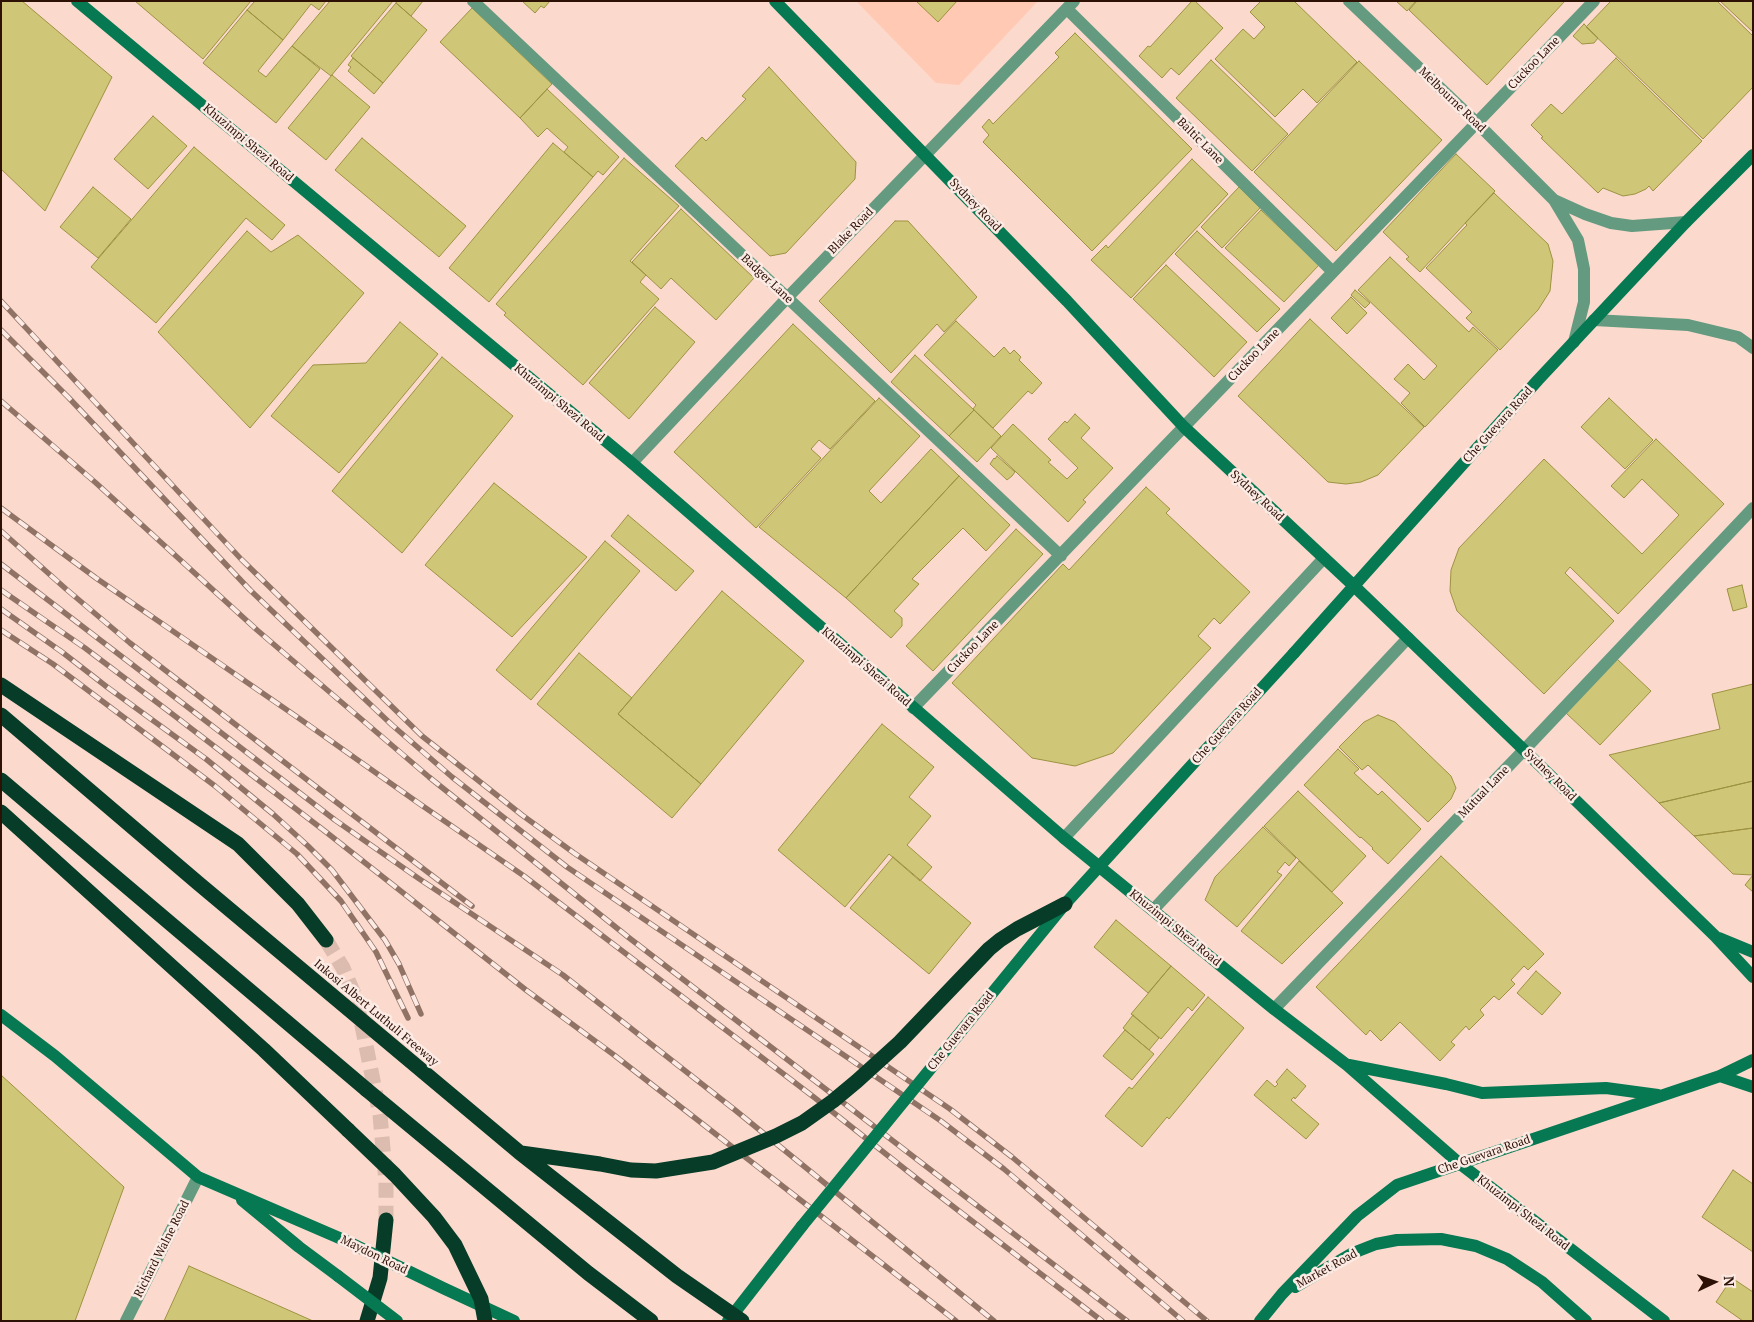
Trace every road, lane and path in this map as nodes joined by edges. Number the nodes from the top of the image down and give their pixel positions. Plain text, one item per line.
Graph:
1 (78, 1) edge
2 (473, 1) edge
3 (775, 1) edge
4 (1348, 1) edge
5 (1594, 1) edge
6 (1070, 5) edge
7 (1477, 123) junction
8 (925, 154) junction
9 (1753, 155) edge
10 (1554, 200) junction
11 (1686, 222) junction
12 (1333, 272) junction
13 (787, 298) junction
14 (1594, 320) junction
15 (1574, 342) junction
16 (1753, 348) edge
17 (1184, 427) junction
18 (632, 463) junction
19 (1753, 508) edge
20 (1061, 556) junction
21 (1324, 558) junction
22 (1353, 585) junction
23 (1408, 638) junction
24 (1, 685) edge
25 (914, 708) junction
26 (1, 715) edge
27 (1524, 750) junction
28 (1, 780) edge
29 (1, 812) edge
30 (1064, 838) junction
31 (1065, 904) junction
32 (1153, 910) junction
33 (1715, 936) junction
34 (326, 940) tunnel mouth
35 (1753, 952) edge
36 (1753, 977) edge
37 (1274, 1009) junction
38 (1, 1015) edge
39 (1753, 1060) edge
40 (1347, 1065) junction
41 (1720, 1076) junction
42 (1753, 1087) edge
43 (1660, 1095) junction
44 (520, 1152) junction
45 (1458, 1163) junction
46 (198, 1177) junction
47 (233, 1192) junction
48 (386, 1220) tunnel mouth
49 (1282, 1294) junction
50 (126, 1321) edge
51 (367, 1321) edge
52 (397, 1321) edge
53 (485, 1321) edge
54 (514, 1321) edge
55 (651, 1321) edge
56 (728, 1321) edge
57 (742, 1321) edge
58 (1260, 1321) edge
59 (1586, 1321) edge
60 (1664, 1321) edge

1 - 18 main road, Khuzimpi Shezi Road
2 - 13 street, Badger Lane
3 - 8 main road, Sydney Road
4 - 7 street, Melbourne Road
5 - 7 street, Cuckoo Lane
6 - 8 street, Blake Road
6 - 12 street, Baltic Lane
7 - 10 street, Melbourne Road
7 - 12 street, Cuckoo Lane
8 - 13 street, Blake Road
8 - 17 main road, Sydney Road
9 - 11 main road, Che Guevara Road
10 - 11 street, Melbourne Road
10 - 15 street, Melbourne Road
11 - 14 main road, Che Guevara Road
12 - 17 street, Cuckoo Lane
13 - 18 street, Blake Road
13 - 20 street, Badger Lane
14 - 15 main road, Che Guevara Road
14 - 16 street
15 - 22 main road, Che Guevara Road
17 - 20 street, Cuckoo Lane
17 - 21 main road, Sydney Road
18 - 25 main road, Khuzimpi Shezi Road
19 - 27 street, Mutual Lane
20 - 25 street, Cuckoo Lane
21 - 22 main road, Sydney Road
21 - 30 street
22 - 23 main road, Sydney Road
22 - 31 main road, Che Guevara Road, bridge
23 - 27 main road, Sydney Road
23 - 32 street
24 - 34 highway
25 - 30 main road, Khuzimpi Shezi Road
26 - 44 highway, Inkosi Albert Luthuli Freeway, bridge
27 - 33 main road, Sydney Road
27 - 37 street, Mutual Lane
28 - 55 highway, bridge
29 - 53 highway, bridge
30 - 32 main road, Khuzimpi Shezi Road
31 - 44 highway, bridge
31 - 56 main road, Che Guevara Road, bridge
32 - 37 main road, Khuzimpi Shezi Road
33 - 35 main road
33 - 36 main road, Sydney Road
37 - 40 main road, Khuzimpi Shezi Road
38 - 46 main road, Maydon Road
39 - 41 main road, Che Guevara Road
40 - 43 main road
40 - 45 main road, Khuzimpi Shezi Road
41 - 42 main road
41 - 43 main road, Che Guevara Road
43 - 45 main road, Che Guevara Road
44 - 57 highway, Inkosi Albert Luthuli Freeway, bridge
45 - 49 main road, Che Guevara Road
45 - 60 main road, Khuzimpi Shezi Road
46 - 47 main road, Maydon Road
46 - 50 street, Richard Walne Road
47 - 52 main road, Maydon Road, bridge
47 - 54 main road, Maydon Road, bridge
48 - 51 highway
49 - 58 main road, Che Guevara Road
49 - 59 main road, Market Road

